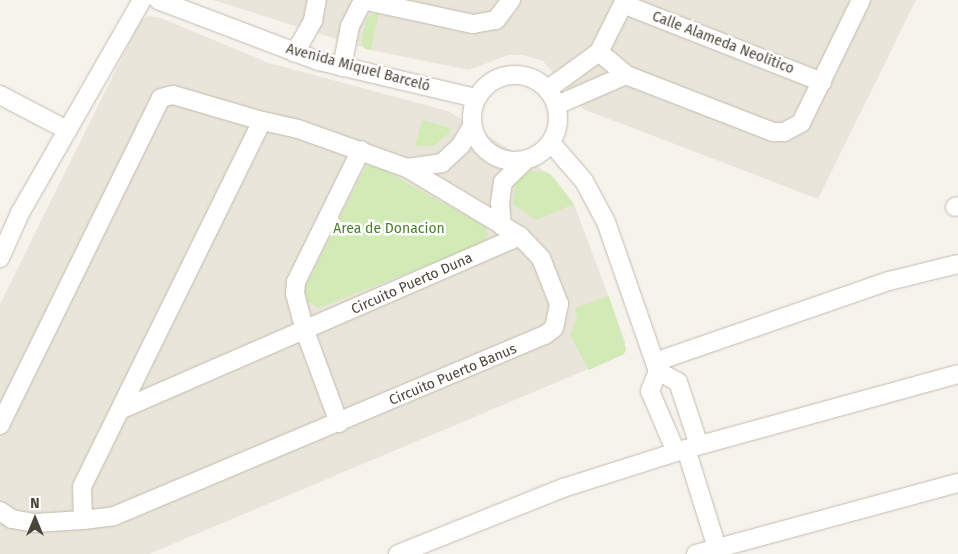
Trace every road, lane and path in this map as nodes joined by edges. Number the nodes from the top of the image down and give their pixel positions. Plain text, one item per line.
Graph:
1 (142, 0) edge
2 (158, 0) edge
3 (317, 0) edge
4 (362, 0) edge
5 (511, 0) edge
6 (861, 0) edge
7 (624, 2) edge
8 (599, 52) junction
9 (295, 53) junction
10 (342, 67) junction
11 (626, 76) junction
12 (822, 82) junction
13 (548, 89) junction
14 (0, 95) edge
15 (476, 98) junction
16 (557, 105) junction
17 (262, 121) junction
18 (472, 126) junction
19 (68, 130) junction
20 (551, 143) junction
21 (361, 150) junction
22 (525, 161) junction
23 (408, 168) junction
24 (502, 226) junction
25 (520, 236) junction
26 (0, 258) edge
27 (958, 264) edge
28 (305, 332) junction
29 (657, 366) junction
30 (958, 374) edge
31 (122, 409) junction
32 (338, 423) junction
33 (0, 425) edge
34 (687, 449) junction
35 (958, 483) edge
36 (0, 511) edge
37 (84, 520) junction
38 (717, 548) junction
39 (398, 554) edge
40 (696, 554) edge

1 - 19 street
2 - 9 street, Avenida Miquel Barceló
3 - 9 street
4 - 5 street
4 - 10 street
6 - 12 street
7 - 8 street
7 - 12 street, Calle Alameda Neolitico
8 - 11 street
8 - 13 street
9 - 10 street, Avenida Miquel Barceló
10 - 15 street, Avenida Miquel Barceló
11 - 12 street
11 - 16 street
13 - 15 street
13 - 16 street
14 - 19 street
15 - 18 street
16 - 20 street
17 - 21 street, Circuito Puerto Banus
17 - 31 street
17 - 33 street, Circuito Puerto Banus
18 - 22 street
18 - 23 street
19 - 26 street
20 - 22 street
20 - 29 street
21 - 23 street, Circuito Puerto Banus
21 - 28 street
22 - 24 street
23 - 24 street, Circuito Puerto Banus
24 - 25 street, Circuito Puerto Banus
25 - 28 street, Circuito Puerto Duna
25 - 32 street, Circuito Puerto Banus
27 - 29 street
28 - 31 street, Circuito Puerto Duna
28 - 32 street
29 - 34 street
29 - 34 street
30 - 34 street
31 - 37 street
32 - 37 street, Circuito Puerto Banus
34 - 38 street
34 - 39 street
35 - 38 street
36 - 37 street, Circuito Puerto Banus
38 - 40 street

